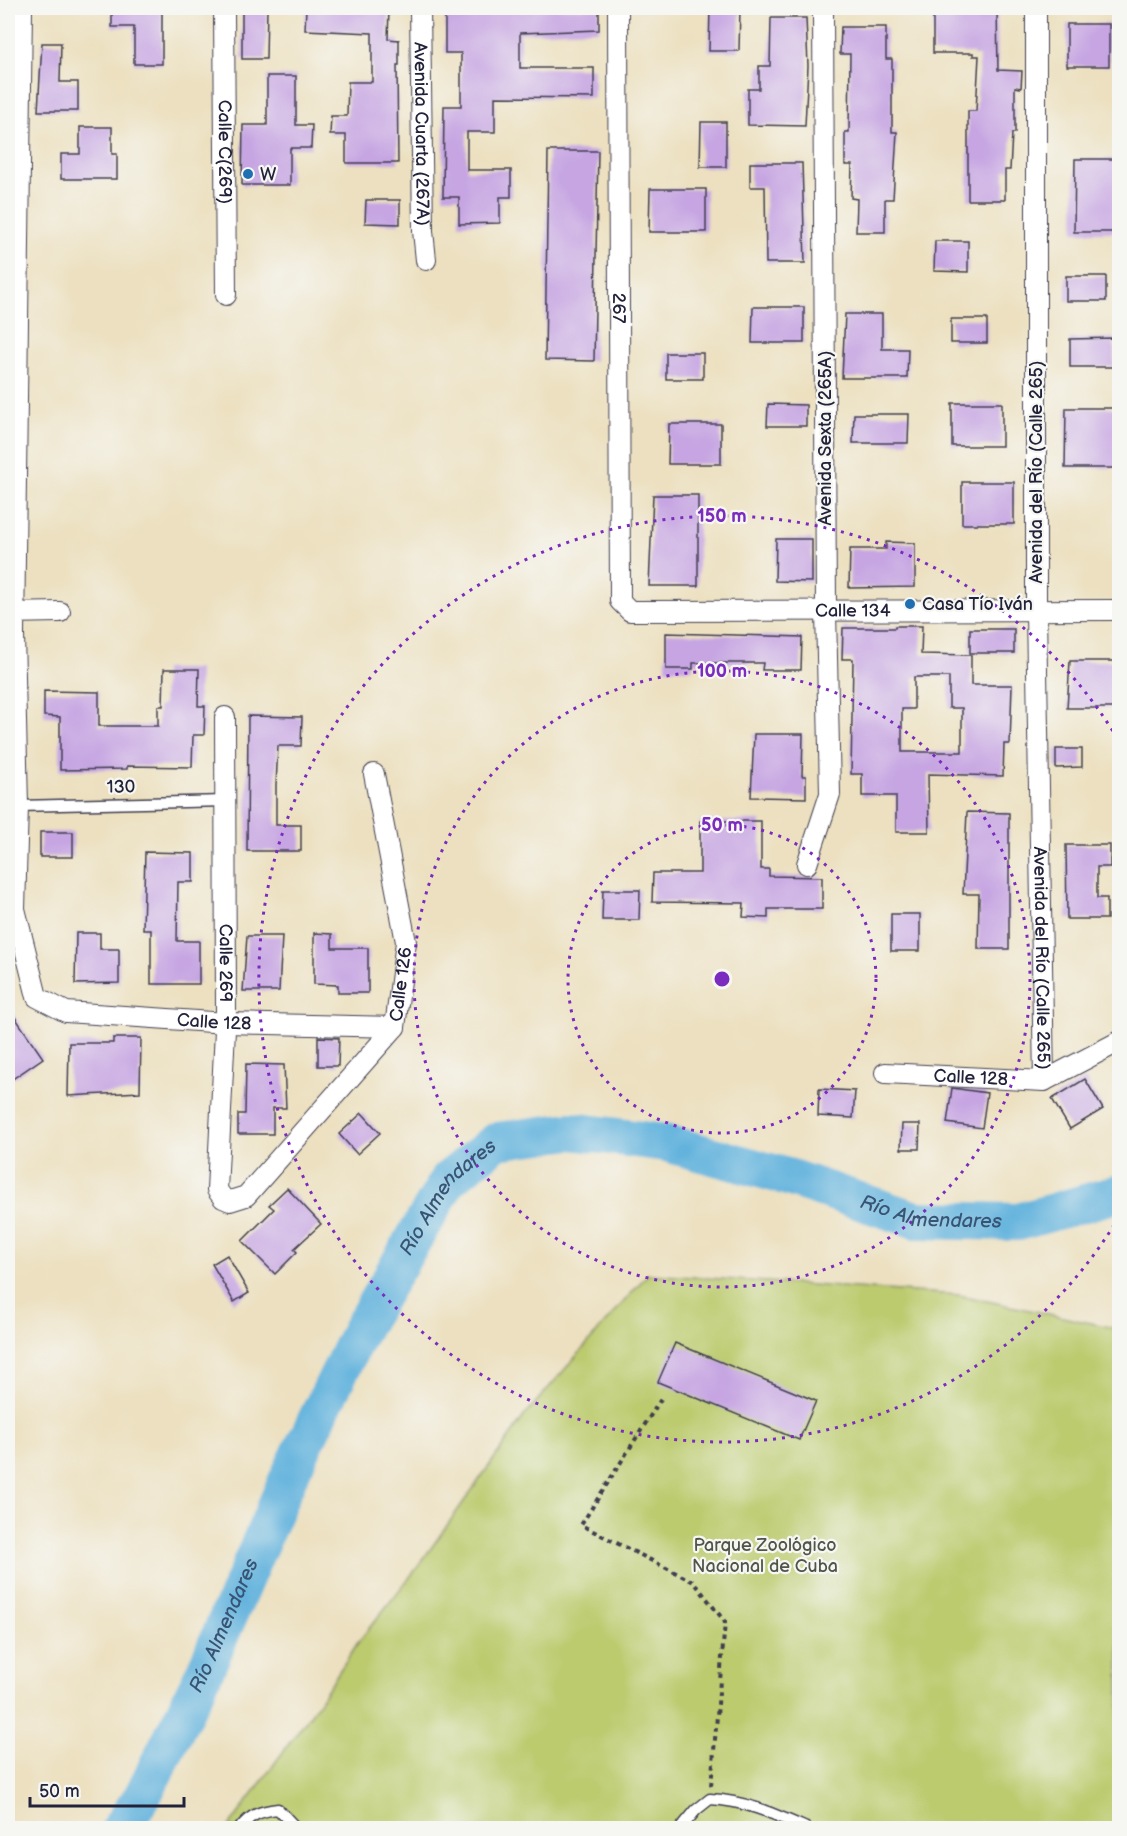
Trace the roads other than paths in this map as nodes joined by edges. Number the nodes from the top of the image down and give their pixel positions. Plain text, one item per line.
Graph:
1 (22, 8) edge
2 (224, 8) edge
3 (420, 8) edge
4 (618, 8) edge
5 (823, 8) edge
6 (1036, 8) edge
7 (426, 260) dead end
8 (226, 295) dead end
9 (622, 606) joint
10 (1119, 610) edge
11 (826, 611) junction
12 (60, 612) dead end
13 (1036, 612) junction
14 (12, 614) edge
15 (225, 717) dead end
16 (374, 774) dead end
17 (226, 801) junction
18 (18, 806) junction
19 (807, 864) dead end
20 (226, 1023) junction
21 (395, 1026) junction
22 (1119, 1041) edge
23 (885, 1073) dead end
24 (1044, 1081) junction
25 (230, 1202) joint
26 (240, 1828) edge
27 (296, 1828) edge
28 (681, 1828) edge
29 (806, 1828) edge

1 - 14 street
2 - 8 street, Calle C(269)
3 - 7 street, Avenida Cuarta (267A)
4 - 9 street, 267
5 - 11 street, Avenida Sexta (265A)
6 - 13 street, Avenida del Río (Calle 265)
9 - 11 street, Calle 134
10 - 13 street, Calle 134
11 - 13 street, Calle 134
11 - 19 street, Avenida Sexta (265A)
12 - 14 street
13 - 24 street, Avenida del Río (Calle 265)
14 - 18 street
15 - 17 street, Calle 269
16 - 21 street, Calle 126
17 - 18 lane, 130
17 - 20 street, Calle 269
18 - 20 street, Calle 128
20 - 21 street, Calle 128
20 - 25 street, Calle 269
21 - 25 street, Calle 126
22 - 24 street
23 - 24 street, Calle 128
26 - 27 lane
28 - 29 lane

